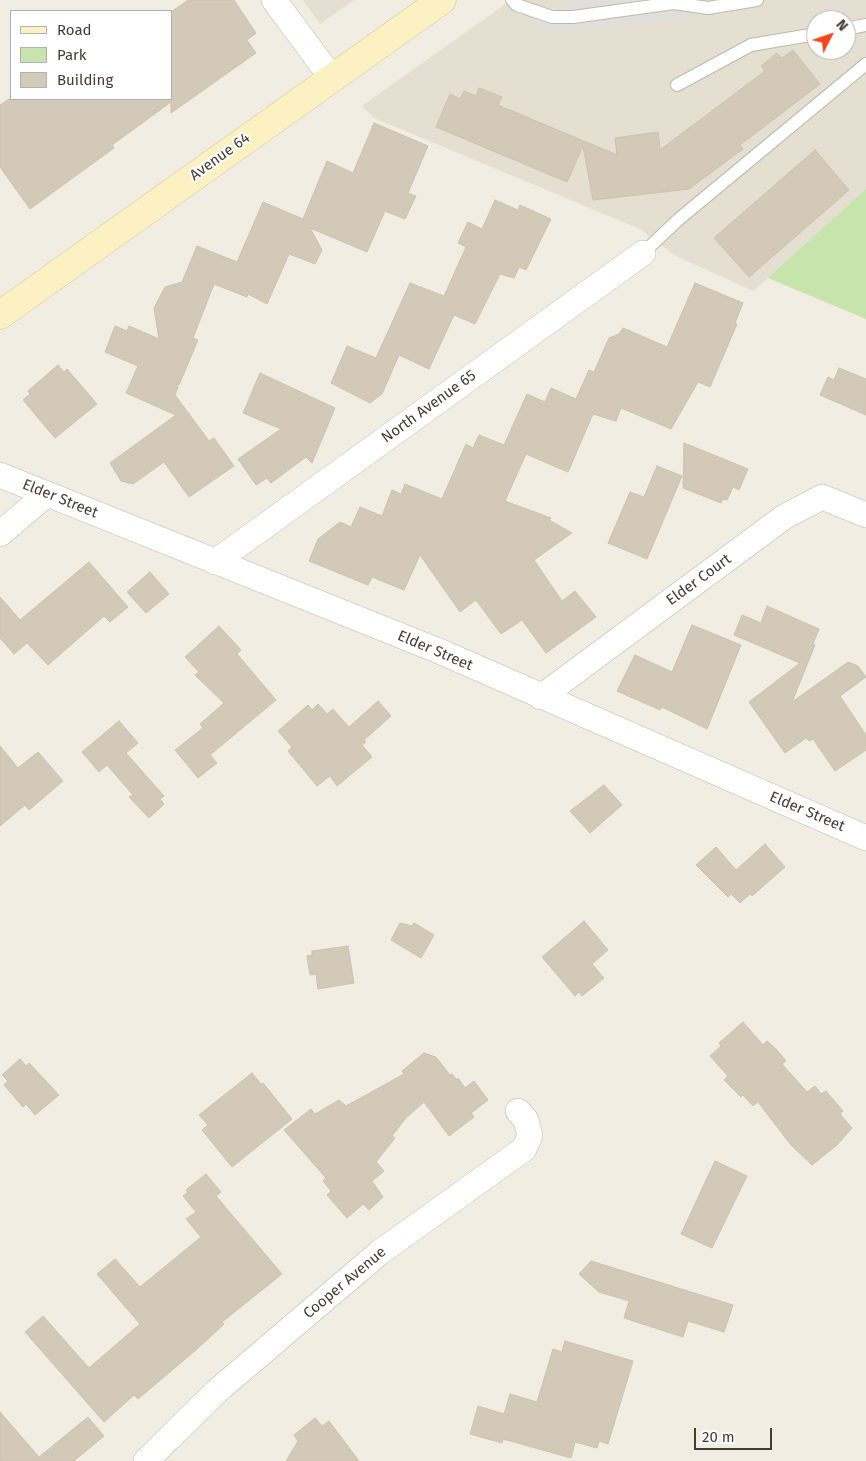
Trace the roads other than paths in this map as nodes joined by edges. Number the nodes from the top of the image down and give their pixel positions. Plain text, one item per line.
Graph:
1 (274, 0) edge
2 (442, 0) edge
3 (512, 0) edge
4 (757, 0) edge
5 (806, 36) edge
6 (866, 64) edge
7 (331, 77) junction
8 (678, 85) dead end
9 (643, 253) joint
10 (0, 315) edge
11 (0, 475) edge
12 (47, 494) junction
13 (866, 514) edge
14 (0, 534) edge
15 (216, 562) junction
16 (541, 697) junction
17 (866, 838) edge
18 (518, 1111) dead end
19 (146, 1461) edge

1 - 7 street
2 - 7 street, Avenue 64
3 - 4 lane
5 - 8 lane
6 - 9 lane
7 - 10 street, Avenue 64
9 - 15 street, North Avenue 65
11 - 12 street, Elder Street
12 - 14 street
12 - 15 street, Elder Street
13 - 16 street, Elder Court
15 - 16 street, Elder Street
16 - 17 street, Elder Street
18 - 19 street, Cooper Avenue

